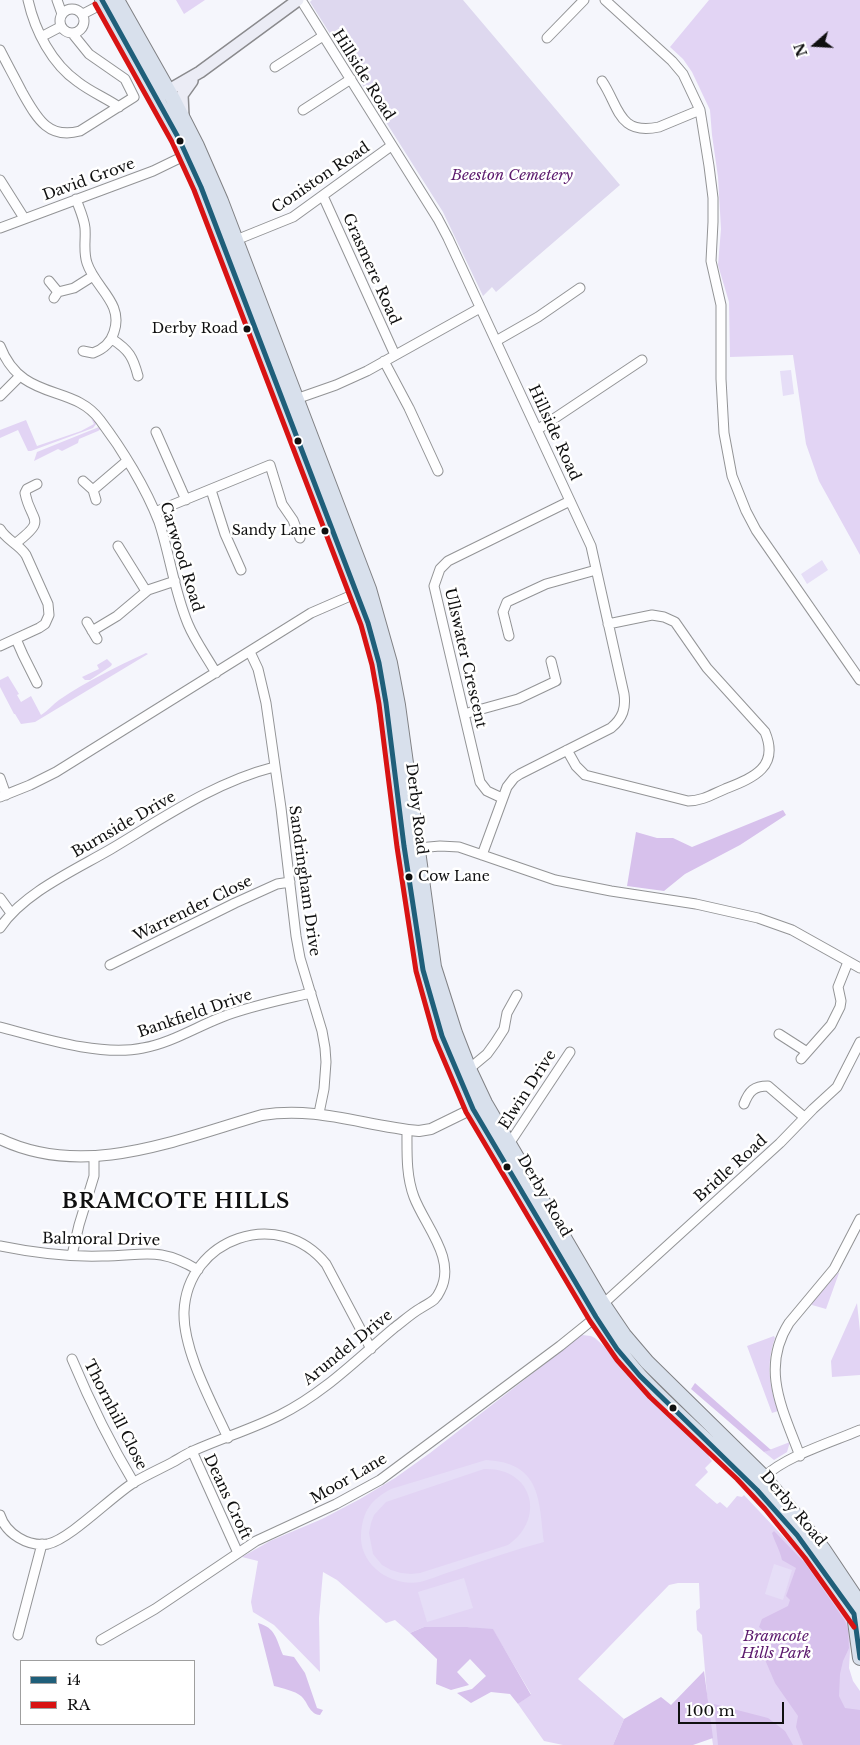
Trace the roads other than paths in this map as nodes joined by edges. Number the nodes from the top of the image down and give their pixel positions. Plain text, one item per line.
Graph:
1 (28, 0) edge
2 (57, 0) edge
3 (299, 0) edge
4 (584, 0) edge
5 (605, 0) edge
6 (108, 1) edge
7 (62, 14) junction
8 (83, 14) junction
9 (60, 26) junction
10 (72, 33) junction
11 (323, 36) junction
12 (41, 37) junction
13 (547, 38) dead end
14 (0, 50) edge
15 (275, 67) dead end
16 (200, 72) junction
17 (350, 79) junction
18 (602, 81) dead end
19 (168, 91) junction
20 (152, 92) junction
21 (134, 97) junction
22 (118, 107) junction
23 (302, 110) dead end
24 (700, 110) junction
25 (184, 119) junction
26 (391, 146) junction
27 (186, 155) junction
28 (0, 180) edge
29 (323, 196) junction
30 (76, 199) junction
31 (24, 218) junction
32 (0, 228) edge
33 (236, 240) junction
34 (93, 276) junction
35 (49, 281) dead end
36 (580, 288) dead end
37 (480, 308) junction
38 (112, 339) junction
39 (496, 341) junction
40 (0, 346) edge
41 (83, 351) dead end
42 (395, 355) junction
43 (642, 360) dead end
44 (384, 361) junction
45 (20, 376) junction
46 (138, 376) dead end
47 (0, 396) edge
48 (296, 400) junction
49 (537, 430) junction
50 (156, 432) dead end
51 (127, 461) junction
52 (438, 471) dead end
53 (83, 481) dead end
54 (37, 484) dead end
55 (93, 490) junction
56 (211, 490) junction
57 (96, 500) dead end
58 (186, 500) junction
59 (570, 501) junction
60 (155, 512) junction
61 (0, 529) edge
62 (287, 533) dead end
63 (16, 543) junction
64 (118, 546) dead end
65 (241, 570) dead end
66 (596, 570) junction
67 (175, 581) junction
68 (146, 591) junction
69 (357, 594) junction
70 (87, 622) dead end
71 (608, 624) junction
72 (92, 631) junction
73 (509, 636) dead end
74 (16, 639) junction
75 (97, 639) dead end
76 (0, 646) edge
77 (250, 652) junction
78 (551, 661) dead end
79 (216, 673) junction
80 (860, 680) edge
81 (37, 683) dead end
82 (464, 714) junction
83 (567, 750) junction
84 (274, 768) junction
85 (0, 778) edge
86 (3, 796) edge
87 (502, 798) junction
88 (418, 848) junction
89 (482, 855) junction
90 (290, 882) junction
91 (0, 898) edge
92 (12, 913) junction
93 (0, 928) edge
94 (848, 962) junction
95 (110, 965) dead end
96 (860, 968) edge
97 (311, 993) junction
98 (518, 995) dead end
99 (0, 1027) edge
100 (778, 1034) dead end
101 (860, 1042) edge
102 (570, 1052) dead end
103 (469, 1069) junction
104 (744, 1104) dead end
105 (479, 1106) junction
106 (319, 1113) junction
107 (804, 1117) junction
108 (407, 1130) junction
109 (0, 1139) edge
110 (509, 1144) junction
111 (94, 1156) junction
112 (860, 1219) edge
113 (0, 1246) edge
114 (72, 1255) junction
115 (198, 1270) junction
116 (604, 1304) junction
117 (596, 1317) junction
118 (371, 1349) junction
119 (72, 1360) dead end
120 (860, 1430) edge
121 (228, 1438) junction
122 (192, 1451) junction
123 (800, 1456) junction
124 (764, 1477) junction
125 (134, 1483) junction
126 (0, 1515) edge
127 (42, 1544) junction
128 (238, 1553) junction
129 (858, 1614) edge
130 (18, 1636) dead end
131 (100, 1640) dead end
132 (860, 1658) edge

1 - 12 street
2 - 7 street
3 - 11 street, Hillside Road
3 - 16 main road
4 - 13 street
5 - 24 street
6 - 8 street
6 - 19 highway, Derby Road
6 - 20 highway, Derby Road
7 - 8 street
7 - 9 street
8 - 10 street
9 - 10 street
9 - 12 street
10 - 21 street
11 - 15 street
11 - 17 street, Hillside Road
12 - 22 street
14 - 22 street
16 - 19 main road
16 - 25 main road
17 - 23 street
17 - 26 street, Hillside Road
18 - 24 street
19 - 20 main road
19 - 25 highway, Derby Road
20 - 21 street
20 - 27 highway, Derby Road
21 - 22 street
24 - 80 street
25 - 33 highway, Derby Road
26 - 29 street, Coniston Road
26 - 37 street, Hillside Road
27 - 30 street, David Grove
27 - 69 highway, Derby Road
28 - 31 street
29 - 33 street, Coniston Road
29 - 42 street, Grasmere Road
30 - 31 street, David Grove
30 - 34 street
31 - 32 street, David Grove
33 - 48 highway, Derby Road
34 - 35 street
34 - 38 street
36 - 39 street
37 - 39 street, Hillside Road
37 - 42 street
38 - 41 street
38 - 46 street
39 - 49 street, Hillside Road
40 - 45 street
42 - 44 street
43 - 49 street
44 - 48 street
44 - 52 street
45 - 47 street
45 - 51 street, Carwood Road
48 - 88 highway, Derby Road
49 - 59 street, Hillside Road
50 - 58 street
51 - 55 street
51 - 60 street, Carwood Road
53 - 55 street
54 - 63 street
55 - 57 street
56 - 58 street
56 - 62 street
56 - 65 street
58 - 60 street
59 - 66 street, Hillside Road
59 - 82 street, Ullswater Crescent
60 - 67 street, Carwood Road
61 - 63 street
63 - 74 street
64 - 68 street
66 - 71 street, Hillside Road
66 - 73 street
67 - 68 street
67 - 79 street, Carwood Road
68 - 72 street
69 - 77 street
69 - 105 highway, Derby Road
70 - 72 street
71 - 83 street, Hillside Road
71 - 83 street
72 - 75 street
74 - 76 street
74 - 81 street
77 - 79 street
77 - 84 street, Sandringham Drive
78 - 82 street
79 - 86 street
82 - 87 street, Ullswater Crescent
83 - 87 street, Hillside Road
84 - 90 street, Sandringham Drive
84 - 92 street, Burnside Drive
85 - 86 street
87 - 89 street, Hillside Road
88 - 89 street
88 - 103 highway, Derby Road
89 - 94 street
90 - 95 street, Warrender Close
90 - 97 street, Sandringham Drive
91 - 92 street
92 - 93 street, Burnside Drive
94 - 96 street
94 - 100 street
97 - 99 street, Bankfield Drive
97 - 106 street, Sandringham Drive
98 - 103 street
101 - 107 street, Bridle Road
102 - 110 street, Elwin Drive
103 - 105 highway, Derby Road
104 - 107 street
105 - 108 street
105 - 110 highway, Derby Road
105 - 117 highway, Derby Road
106 - 108 street
106 - 111 street
107 - 116 street, Bridle Road
108 - 118 street, Arundel Drive
109 - 111 street
110 - 116 highway, Derby Road
111 - 114 street
112 - 123 street
113 - 114 street, Balmoral Drive
114 - 115 street, Balmoral Drive
115 - 118 street
115 - 121 street
116 - 124 highway, Derby Road
117 - 128 street, Moor Lane
117 - 129 highway, Derby Road
118 - 121 street, Arundel Drive
119 - 125 street, Thornhill Close
120 - 123 street
121 - 122 street, Arundel Drive
122 - 125 street, Arundel Drive
122 - 128 street, Deans Croft
123 - 124 street
124 - 129 highway, Derby Road
125 - 127 street, Arundel Drive
126 - 127 street
127 - 130 street
128 - 131 street, Moor Lane
129 - 132 highway, Derby Road

